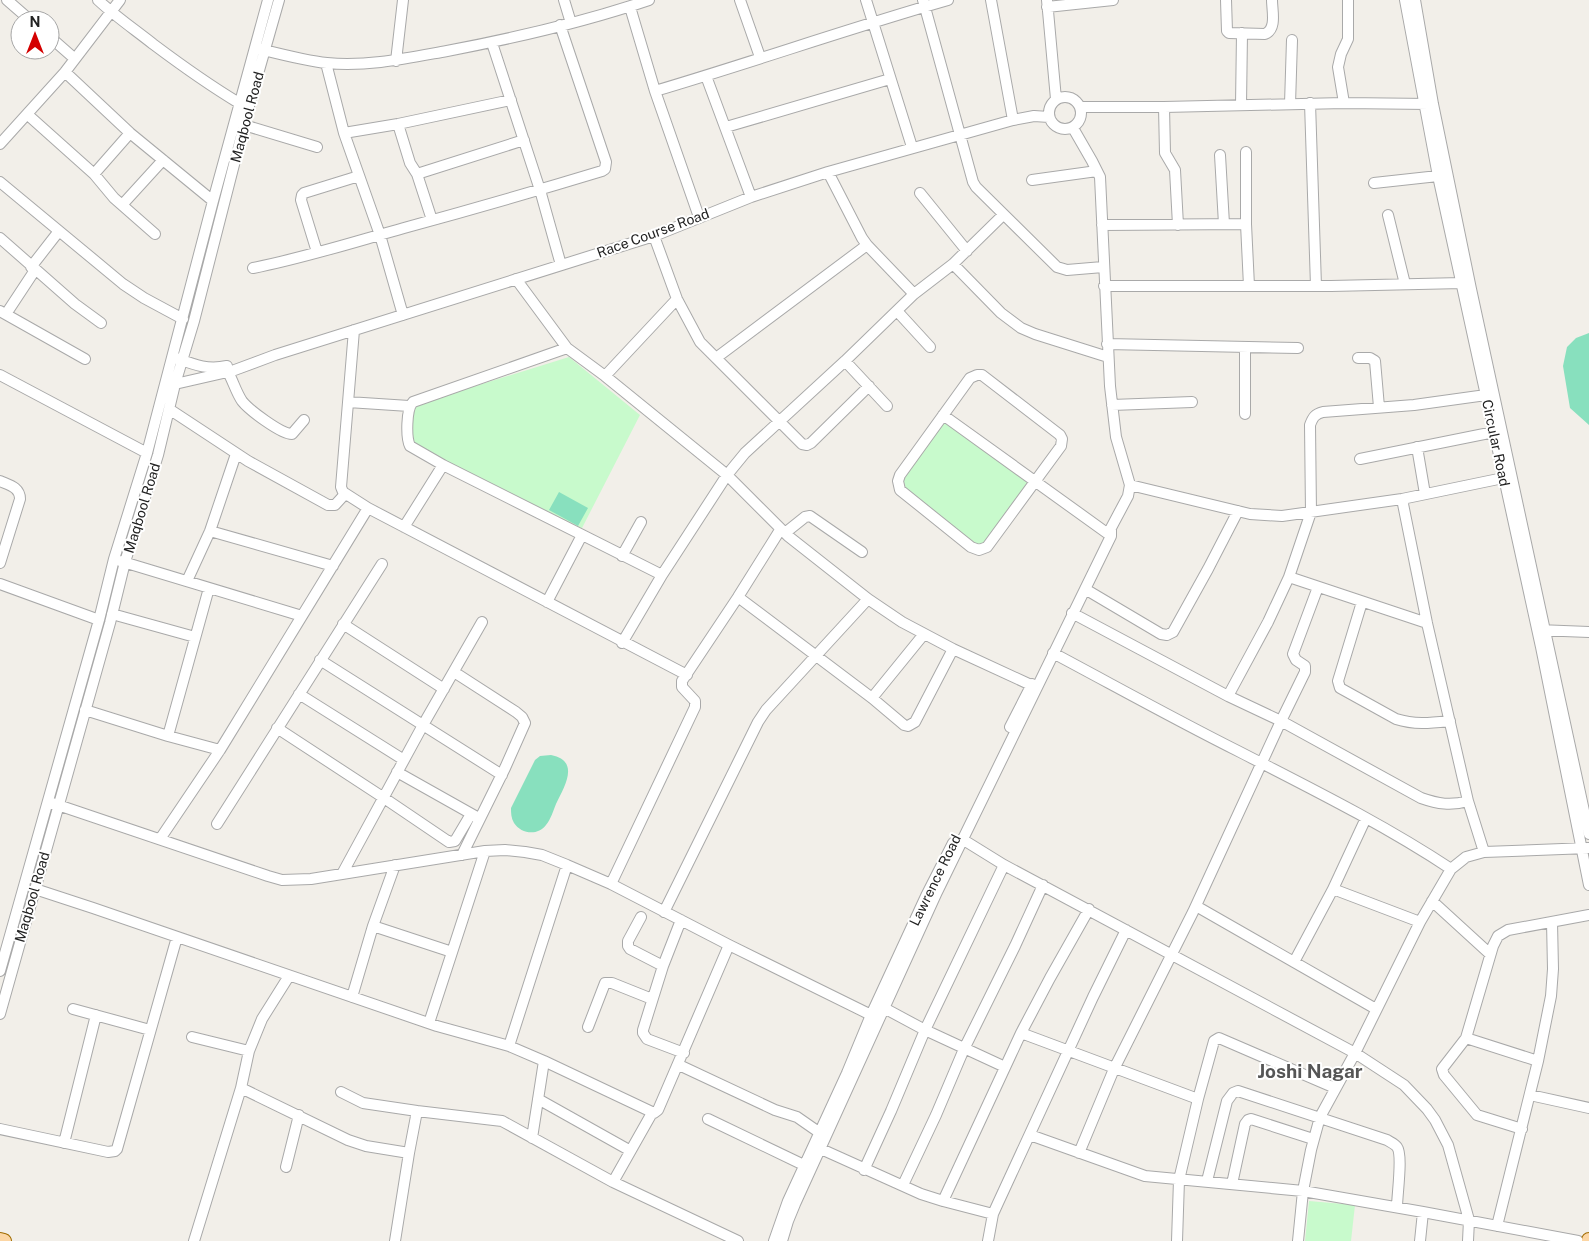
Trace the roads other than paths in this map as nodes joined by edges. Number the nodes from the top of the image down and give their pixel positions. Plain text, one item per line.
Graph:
1 (2, 0) edge
2 (7, 0) edge
3 (98, 0) edge
4 (120, 0) edge
5 (268, 0) edge
6 (279, 0) edge
7 (404, 0) edge
8 (564, 0) edge
9 (649, 0) edge
10 (740, 0) edge
11 (866, 0) edge
12 (948, 0) edge
13 (991, 0) edge
14 (1113, 0) edge
15 (1226, 0) edge
16 (1272, 0) edge
17 (1348, 0) edge
18 (1406, 0) edge
19 (1415, 0) edge
20 (0, 3) edge
21 (924, 3) edge
22 (1047, 3) edge
23 (630, 6) junction
24 (18, 10) edge
25 (111, 12) junction
26 (873, 22) junction
27 (565, 24) junction
28 (1242, 33) junction
29 (1292, 40) dead end
30 (492, 43) junction
31 (60, 46) edge
32 (254, 48) junction
33 (265, 50) junction
34 (760, 57) junction
35 (75, 59) junction
36 (396, 61) junction
37 (326, 63) junction
38 (66, 72) junction
39 (706, 76) junction
40 (890, 79) junction
41 (656, 91) junction
42 (511, 100) junction
43 (1054, 102) junction
44 (239, 103) junction
45 (1310, 103) junction
46 (1344, 103) junction
47 (1290, 104) junction
48 (1429, 104) junction
49 (1241, 105) junction
50 (1080, 106) junction
51 (1164, 107) junction
52 (28, 115) junction
53 (1034, 116) junction
54 (1049, 117) junction
55 (1013, 120) junction
56 (398, 124) junction
57 (244, 125) junction
58 (726, 128) junction
59 (1073, 128) junction
60 (130, 133) junction
61 (344, 133) junction
62 (960, 134) junction
63 (524, 140) junction
64 (0, 144) edge
65 (317, 147) dead end
66 (912, 147) junction
67 (1246, 152) dead end
68 (1220, 156) dead end
69 (163, 160) junction
70 (1097, 171) junction
71 (828, 172) junction
72 (94, 174) junction
73 (417, 174) junction
74 (359, 176) junction
75 (1438, 176) junction
76 (1032, 180) dead end
77 (0, 182) edge
78 (1374, 183) dead end
79 (540, 190) junction
80 (920, 193) dead end
81 (751, 197) junction
82 (213, 201) junction
83 (122, 206) junction
84 (1003, 215) junction
85 (1388, 216) dead end
86 (700, 217) junction
87 (432, 220) junction
88 (1178, 224) junction
89 (1224, 224) junction
90 (1246, 224) junction
91 (1102, 226) junction
92 (59, 231) junction
93 (155, 234) dead end
94 (380, 235) junction
95 (654, 236) junction
96 (0, 238) edge
97 (868, 246) junction
98 (966, 250) junction
99 (317, 252) junction
100 (953, 264) junction
101 (561, 265) junction
102 (1103, 267) junction
103 (253, 268) dead end
104 (33, 269) junction
105 (516, 279) junction
106 (1405, 284) junction
107 (1462, 284) junction
108 (1104, 286) junction
109 (1249, 286) junction
110 (1316, 286) junction
111 (914, 294) junction
112 (677, 299) junction
113 (897, 311) junction
114 (3, 313) edge
115 (403, 315) junction
116 (183, 318) junction
117 (101, 324) dead end
118 (354, 330) junction
119 (1107, 344) junction
120 (930, 347) dead end
121 (567, 348) junction
122 (1244, 348) junction
123 (1298, 348) dead end
124 (275, 355) junction
125 (1108, 357) junction
126 (178, 358) junction
127 (716, 358) junction
128 (1358, 358) dead end
129 (85, 359) dead end
130 (845, 361) junction
131 (228, 372) junction
132 (0, 375) edge
133 (605, 376) junction
134 (171, 383) junction
135 (869, 386) junction
136 (1486, 395) junction
137 (348, 402) junction
138 (1192, 402) dead end
139 (1112, 405) junction
140 (409, 406) junction
141 (888, 406) dead end
142 (1379, 407) junction
143 (169, 409) junction
144 (1246, 414) dead end
145 (943, 415) junction
146 (304, 420) dead end
147 (780, 421) junction
148 (1494, 432) junction
149 (1417, 447) junction
150 (147, 453) junction
151 (236, 454) junction
152 (1360, 458) dead end
153 (443, 465) junction
154 (727, 475) junction
155 (1508, 478) junction
156 (0, 480) edge
157 (1034, 481) junction
158 (1130, 485) junction
159 (345, 494) junction
160 (1425, 494) junction
161 (1402, 498) junction
162 (368, 508) junction
163 (1238, 511) junction
164 (1311, 512) junction
165 (641, 522) dead end
166 (404, 526) junction
167 (210, 531) junction
168 (782, 532) junction
169 (1109, 532) junction
170 (582, 535) junction
171 (862, 552) dead end
172 (622, 556) junction
173 (114, 559) junction
174 (125, 562) junction
175 (0, 563) edge
176 (382, 564) dead end
177 (333, 566) junction
178 (662, 575) junction
179 (1289, 577) junction
180 (187, 581) junction
181 (0, 584) edge
182 (1318, 587) junction
183 (209, 588) junction
184 (1084, 589) junction
185 (738, 597) junction
186 (868, 599) junction
187 (547, 602) junction
188 (1362, 602) junction
189 (1072, 613) junction
190 (112, 614) junction
191 (302, 616) junction
192 (99, 620) junction
193 (482, 622) dead end
194 (1427, 623) junction
195 (343, 624) junction
196 (1541, 630) junction
197 (1589, 632) edge
198 (924, 634) junction
199 (195, 637) junction
200 (622, 643) junction
201 (953, 649) junction
202 (1053, 653) junction
203 (815, 655) junction
204 (320, 660) junction
205 (454, 672) junction
206 (687, 675) junction
207 (1031, 685) junction
208 (444, 689) junction
209 (299, 694) junction
210 (1228, 696) junction
211 (872, 698) junction
212 (85, 710) junction
213 (1280, 721) junction
214 (1450, 721) junction
215 (424, 725) junction
216 (277, 728) junction
217 (168, 736) junction
218 (220, 750) junction
219 (404, 760) junction
220 (1261, 763) junction
221 (397, 772) junction
222 (502, 775) junction
223 (384, 798) junction
224 (48, 801) junction
225 (1468, 801) junction
226 (58, 805) junction
227 (475, 817) junction
228 (1366, 818) junction
229 (217, 824) dead end
230 (1589, 834) edge
231 (160, 838) junction
232 (962, 840) junction
233 (1586, 848) edge
234 (486, 851) junction
235 (1484, 852) junction
236 (462, 855) junction
237 (394, 865) junction
238 (567, 865) junction
239 (1004, 865) junction
240 (1451, 869) junction
241 (342, 874) junction
242 (611, 884) junction
243 (1589, 885) edge
244 (1043, 886) junction
245 (1334, 889) junction
246 (35, 890) junction
247 (1432, 901) junction
248 (1196, 906) junction
249 (1089, 909) junction
250 (664, 912) junction
251 (1589, 915) edge
252 (641, 917) dead end
253 (681, 920) junction
254 (1420, 922) junction
255 (1552, 922) junction
256 (373, 926) junction
257 (1126, 930) junction
258 (912, 936) junction
259 (177, 937) junction
260 (3, 945) edge
261 (729, 945) junction
262 (17, 949) junction
263 (452, 952) junction
264 (1171, 954) junction
265 (1490, 954) junction
266 (1294, 962) junction
267 (663, 966) junction
268 (0, 971) edge
269 (289, 976) junction
270 (352, 997) junction
271 (652, 999) junction
272 (884, 1008) junction
273 (73, 1009) dead end
274 (1376, 1009) junction
275 (0, 1014) edge
276 (871, 1014) junction
277 (96, 1016) junction
278 (429, 1023) junction
279 (588, 1027) dead end
280 (150, 1030) junction
281 (925, 1030) junction
282 (1021, 1033) junction
283 (192, 1037) dead end
284 (1466, 1038) junction
285 (509, 1046) junction
286 (964, 1049) junction
287 (249, 1051) junction
288 (1068, 1052) junction
289 (1355, 1053) junction
290 (684, 1054) junction
291 (544, 1061) junction
292 (1538, 1061) junction
293 (678, 1065) junction
294 (1005, 1067) junction
295 (1114, 1069) junction
296 (242, 1088) junction
297 (1335, 1088) junction
298 (341, 1092) dead end
299 (1530, 1095) junction
300 (538, 1099) junction
301 (1198, 1099) junction
302 (1589, 1108) edge
303 (418, 1111) junction
304 (652, 1113) junction
305 (298, 1115) junction
306 (1320, 1117) junction
307 (708, 1119) dead end
308 (0, 1129) edge
309 (1522, 1129) junction
310 (820, 1133) junction
311 (1030, 1135) junction
312 (532, 1138) junction
313 (1313, 1140) junction
314 (64, 1143) junction
315 (629, 1150) junction
316 (821, 1150) junction
317 (409, 1153) junction
318 (1079, 1153) junction
319 (286, 1167) dead end
320 (808, 1167) junction
321 (864, 1170) junction
322 (1178, 1180) junction
323 (1208, 1181) junction
324 (613, 1182) junction
325 (1232, 1184) junction
326 (903, 1185) junction
327 (1303, 1192) junction
328 (942, 1202) junction
329 (1397, 1207) junction
330 (1423, 1212) junction
331 (993, 1214) junction
332 (1470, 1220) junction
333 (1497, 1226) junction
334 (1516, 1229) junction
335 (0, 1240) edge
336 (4, 1241) edge
337 (194, 1241) edge
338 (396, 1241) edge
339 (738, 1241) edge
340 (774, 1241) edge
341 (782, 1241) edge
342 (988, 1241) edge
343 (1177, 1241) edge
344 (1298, 1241) edge
345 (1420, 1241) edge
346 (1468, 1241) edge
347 (1514, 1241) edge
348 (1578, 1241) edge

1 - 20 street
2 - 24 street
3 - 25 street
4 - 25 street
5 - 32 street, Maqbool Road
6 - 33 street, Maqbool Road
7 - 36 street
8 - 27 street
9 - 23 street
10 - 34 street
11 - 26 street
12 - 21 street
13 - 55 street
14 - 22 street
15 - 28 street
16 - 28 street
17 - 46 street
18 - 48 street, Circular Road
19 - 48 street, Circular Road
21 - 26 street
21 - 62 street
22 - 43 street
23 - 27 street
23 - 41 street
25 - 35 street
25 - 44 street
26 - 34 street
26 - 40 street
27 - 30 street
27 - 79 street
28 - 49 street
29 - 47 street
30 - 36 street
30 - 42 street
31 - 35 street
32 - 33 street
32 - 44 street, Maqbool Road
33 - 37 street
33 - 57 street, Maqbool Road
34 - 39 street
35 - 38 street
36 - 37 street
37 - 61 street
38 - 52 street
38 - 60 street
39 - 41 street
39 - 58 street
40 - 58 street
40 - 66 street
41 - 86 street
42 - 56 street
42 - 63 street
43 - 50 street
43 - 53 street
43 - 54 street
44 - 82 street, Maqbool Road
45 - 46 street
45 - 47 street
45 - 110 street
46 - 48 street
47 - 49 street
48 - 75 street, Circular Road
48 - 155 street, Circular Road
49 - 51 street
50 - 51 street
50 - 59 street
51 - 88 street
52 - 64 street
52 - 72 street
53 - 54 street
53 - 55 street, Race Course Road
54 - 59 street
55 - 62 street, Race Course Road
56 - 61 street
56 - 73 street
57 - 65 street
57 - 126 street, Maqbool Road
58 - 81 street
59 - 70 street
60 - 69 street
60 - 72 street
61 - 74 street
62 - 66 street, Race Course Road
62 - 84 street
63 - 73 street
63 - 79 street
66 - 71 street, Race Course Road
67 - 90 street
68 - 89 street
69 - 82 street
69 - 83 street
70 - 76 street
70 - 91 street
71 - 81 street, Race Course Road
71 - 97 street
72 - 83 street
73 - 87 street
74 - 94 street
74 - 99 street
75 - 78 street
75 - 107 street, Circular Road
77 - 92 street
79 - 87 street
79 - 101 street
80 - 98 street
81 - 86 street, Race Course Road
82 - 116 street, Maqbool Road
83 - 93 street
84 - 98 street
84 - 102 street
85 - 106 street
86 - 95 street, Race Course Road
87 - 94 street
88 - 89 street
88 - 91 street
89 - 90 street
90 - 109 street
91 - 102 street
92 - 104 street
92 - 116 street
94 - 99 street
94 - 115 street
95 - 101 street, Race Course Road
95 - 112 street
96 - 104 street
97 - 111 street
97 - 127 street
98 - 100 street
99 - 103 street
100 - 111 street
100 - 125 street
101 - 105 street, Race Course Road
102 - 108 street
104 - 114 street
104 - 117 street
105 - 115 street, Race Course Road
105 - 121 street
106 - 107 street
106 - 110 street
107 - 136 street, Circular Road
108 - 109 street
108 - 119 street
109 - 110 street
111 - 113 street
112 - 127 street
112 - 133 street
113 - 120 street
113 - 130 street
114 - 129 street
115 - 118 street, Race Course Road
116 - 126 street, Maqbool Road
118 - 124 street, Race Course Road
118 - 137 street
119 - 122 street
119 - 125 street
121 - 133 street
121 - 140 street
122 - 123 street
122 - 144 street
124 - 126 street, Race Course Road
124 - 131 street, Race Course Road
125 - 139 street
126 - 134 street, Maqbool Road
127 - 147 street
128 - 142 street
130 - 135 street
130 - 147 street
131 - 134 street, Race Course Road
131 - 146 street
132 - 150 street
133 - 154 street
134 - 143 street, Maqbool Road
134 - 150 street, Maqbool Road
135 - 141 street
135 - 147 street
136 - 142 street
136 - 148 street, Circular Road
137 - 140 street
137 - 159 street
138 - 139 street
139 - 158 street
140 - 153 street
142 - 164 street
143 - 151 street
143 - 174 street, Maqbool Road
145 - 157 street
145 - 157 street
145 - 157 street
147 - 154 street
148 - 149 street
148 - 155 street, Circular Road
149 - 152 street
149 - 160 street
150 - 173 street, Maqbool Road
151 - 159 street
151 - 167 street
153 - 166 street
153 - 170 street
154 - 168 street
154 - 178 street
155 - 160 street
155 - 196 street, Circular Road
156 - 175 street
157 - 169 street
158 - 163 street
158 - 169 street, Lawrence Road
159 - 162 street
160 - 161 street
161 - 164 street
161 - 194 street
162 - 166 street
162 - 177 street
163 - 164 street
163 - 184 street
164 - 179 street
165 - 172 street
166 - 187 street
167 - 177 street
167 - 180 street
168 - 171 street
168 - 185 street
168 - 186 street
169 - 184 street, Lawrence Road
169 - 207 street, Lawrence Road
170 - 172 street
170 - 187 street
172 - 178 street
173 - 174 street
173 - 192 street, Maqbool Road
174 - 180 street
174 - 190 street, Maqbool Road
176 - 195 street
177 - 191 street
178 - 200 street
179 - 182 street
179 - 210 street
180 - 183 street
181 - 192 street
182 - 188 street
182 - 213 street
183 - 191 street
183 - 199 street
184 - 189 street, Lawrence Road
185 - 203 street
185 - 206 street
186 - 198 street
186 - 203 street
187 - 200 street
188 - 194 street
188 - 214 street
189 - 202 street, Lawrence Road
189 - 210 street
190 - 199 street
190 - 212 street, Maqbool Road
191 - 218 street
192 - 224 street, Maqbool Road
193 - 205 street
194 - 214 street
195 - 204 street
195 - 208 street
196 - 197 street
196 - 230 street, Circular Road
196 - 233 street, Circular Road
198 - 201 street
198 - 211 street
199 - 217 street
200 - 206 street
201 - 207 street
201 - 211 street
202 - 220 street
202 - 232 street, Lawrence Road
203 - 211 street
203 - 250 street
204 - 209 street
204 - 215 street
205 - 208 street
205 - 222 street
206 - 242 street
207 - 258 street, Lawrence Road
208 - 215 street
209 - 216 street
209 - 219 street
210 - 213 street
212 - 217 street
212 - 226 street, Maqbool Road
213 - 220 street
213 - 225 street
214 - 225 street
215 - 219 street
215 - 222 street
216 - 223 street
216 - 229 street
217 - 218 street
218 - 231 street
219 - 221 street
220 - 228 street
220 - 248 street
221 - 223 street
221 - 227 street
222 - 227 street
223 - 227 street
223 - 241 street
224 - 226 street
224 - 260 street, Maqbool Road
225 - 235 street
226 - 231 street
226 - 246 street, Maqbool Road
227 - 236 street
228 - 240 street
228 - 245 street
231 - 241 street
232 - 239 street
232 - 258 street, Lawrence Road
233 - 235 street
233 - 243 street, Circular Road
234 - 236 street
234 - 238 street
234 - 263 street
235 - 240 street
236 - 237 street
237 - 241 street
237 - 256 street
238 - 242 street
238 - 285 street
239 - 244 street
239 - 281 street
240 - 247 street
242 - 250 street
244 - 249 street
244 - 286 street
245 - 254 street
245 - 266 street
246 - 259 street
246 - 262 street, Maqbool Road
247 - 254 street
247 - 265 street
248 - 264 street
248 - 266 street
249 - 257 street
249 - 282 street
250 - 253 street
251 - 255 street
252 - 267 street
253 - 261 street
253 - 267 street
254 - 274 street
255 - 265 street
255 - 292 street
256 - 263 street
256 - 270 street
257 - 264 street
257 - 288 street
258 - 272 street, Lawrence Road
258 - 276 street, Lawrence Road
259 - 269 street
259 - 280 street
260 - 262 street
260 - 268 street, Maqbool Road
261 - 276 street
261 - 290 street
262 - 275 street, Maqbool Road
263 - 278 street
264 - 289 street
264 - 295 street
265 - 284 street
266 - 274 street
267 - 271 street
269 - 270 street
269 - 287 street
270 - 278 street
271 - 279 street
271 - 290 street
272 - 281 street
272 - 316 street, Lawrence Road
273 - 277 street
274 - 289 street
276 - 310 street, Lawrence Road
277 - 280 street
277 - 314 street
278 - 285 street
280 - 314 street
281 - 286 street
281 - 321 street
282 - 288 street
282 - 294 street
283 - 287 street
284 - 292 street
284 - 309 street
285 - 291 street
286 - 294 street
286 - 326 street
287 - 296 street
288 - 295 street
288 - 311 street
289 - 297 street
289 - 332 street
290 - 293 street
291 - 300 street
291 - 304 street
292 - 299 street
293 - 304 street
293 - 310 street
294 - 328 street
295 - 301 street
295 - 318 street
296 - 305 street
296 - 337 street
297 - 301 street
297 - 306 street
298 - 303 street
299 - 302 street
299 - 309 street
300 - 312 street
300 - 315 street
301 - 322 street
303 - 312 street
303 - 317 street
304 - 315 street
305 - 317 street
305 - 319 street
306 - 313 street
306 - 323 street
306 - 329 street
307 - 320 street
308 - 314 street
309 - 333 street
310 - 320 street, Lawrence Road
311 - 318 street
311 - 331 street
312 - 324 street
313 - 325 street
313 - 327 street
315 - 324 street
316 - 320 street, Lawrence Road
316 - 321 street
317 - 338 street
318 - 322 street
320 - 340 street, Lawrence Road
320 - 341 street, Lawrence Road
321 - 326 street
322 - 323 street
322 - 343 street
323 - 325 street
324 - 339 street
325 - 327 street
326 - 328 street
327 - 329 street
327 - 344 street
328 - 331 street
329 - 330 street
330 - 332 street
330 - 345 street
331 - 342 street
332 - 333 street
332 - 346 street
333 - 334 street
334 - 347 street
334 - 348 street
335 - 336 main road

